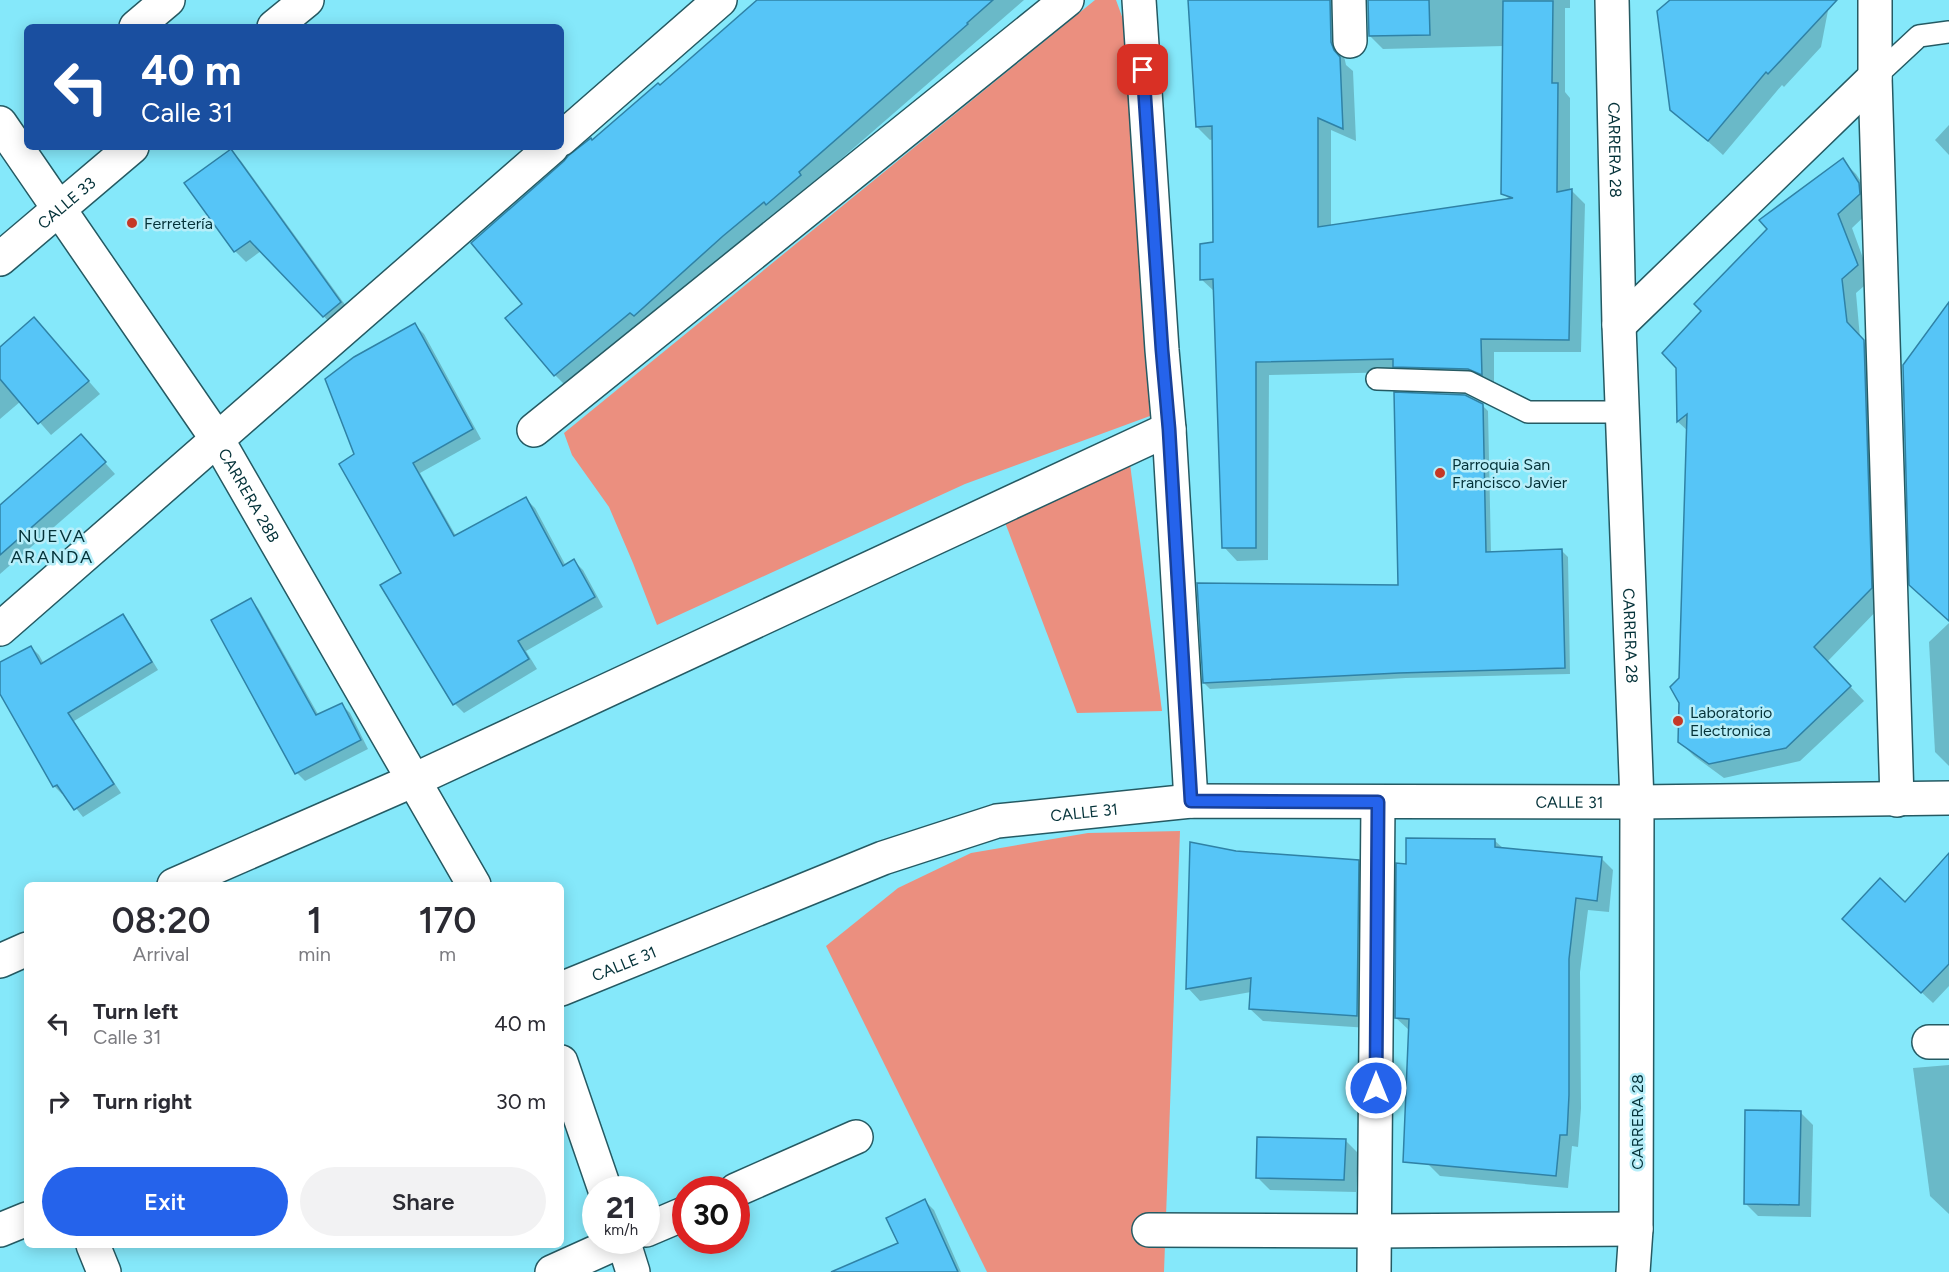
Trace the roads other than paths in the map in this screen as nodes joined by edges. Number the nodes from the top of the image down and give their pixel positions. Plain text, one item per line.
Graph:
1 (168, 0) edge
2 (307, 0) edge
3 (720, 0) edge
4 (1066, 0) edge
5 (1139, 0) edge
6 (1349, 0) edge
7 (1612, 0) edge
8 (1875, 0) edge
9 (140, 24) edge
10 (278, 24) edge
11 (1949, 32) edge
12 (1350, 41) dead end
13 (1875, 77) junction
14 (9, 128) edge
15 (564, 136) edge
16 (128, 150) edge
17 (549, 150) edge
18 (58, 208) junction
19 (0, 259) edge
20 (1619, 325) junction
21 (1377, 379) dead end
22 (1623, 412) junction
23 (1169, 429) junction
24 (534, 430) dead end
25 (217, 439) junction
26 (0, 629) edge
27 (414, 780) junction
28 (1949, 798) edge
29 (1897, 800) junction
30 (1191, 801) junction
31 (1378, 802) junction
32 (1637, 802) junction
33 (181, 882) edge
34 (472, 882) edge
35 (24, 950) edge
36 (0, 961) edge
37 (564, 988) edge
38 (564, 1071) edge
39 (856, 1137) dead end
40 (600, 1176) edge
41 (750, 1184) edge
42 (24, 1220) edge
43 (0, 1230) edge
44 (1149, 1230) dead end
45 (1636, 1230) junction
46 (1376, 1231) junction
47 (94, 1248) edge
48 (592, 1254) edge
49 (627, 1254) edge
50 (104, 1272) edge
51 (552, 1272) edge
52 (633, 1272) edge
53 (1374, 1272) edge
54 (1633, 1272) edge

1 - 9 street
2 - 10 street
3 - 15 street
4 - 24 street
5 - 23 street
6 - 12 street
7 - 20 street, CARRERA 28
8 - 13 street
11 - 13 lane
13 - 20 street
13 - 29 street
14 - 18 street, CARRERA 28B
16 - 18 street, CALLE 33
17 - 25 street
18 - 19 street, CALLE 33
18 - 25 street, CARRERA 28B
20 - 22 street, CARRERA 28
21 - 22 lane
22 - 32 street, CARRERA 28
23 - 27 street
23 - 30 street
25 - 26 street
25 - 27 street, CARRERA 28B
27 - 33 street
27 - 34 street, CARRERA 28B
28 - 29 street, CALLE 31
29 - 32 street, CALLE 31
30 - 31 street, CALLE 31
30 - 37 street, CALLE 31
31 - 32 street, CALLE 31
31 - 46 street
32 - 45 street, CARRERA 28
35 - 36 street
38 - 40 street
39 - 41 street
42 - 43 street
44 - 46 street
45 - 46 street
45 - 54 street, CARRERA 28
46 - 53 street
47 - 50 street
48 - 51 street
49 - 52 street

